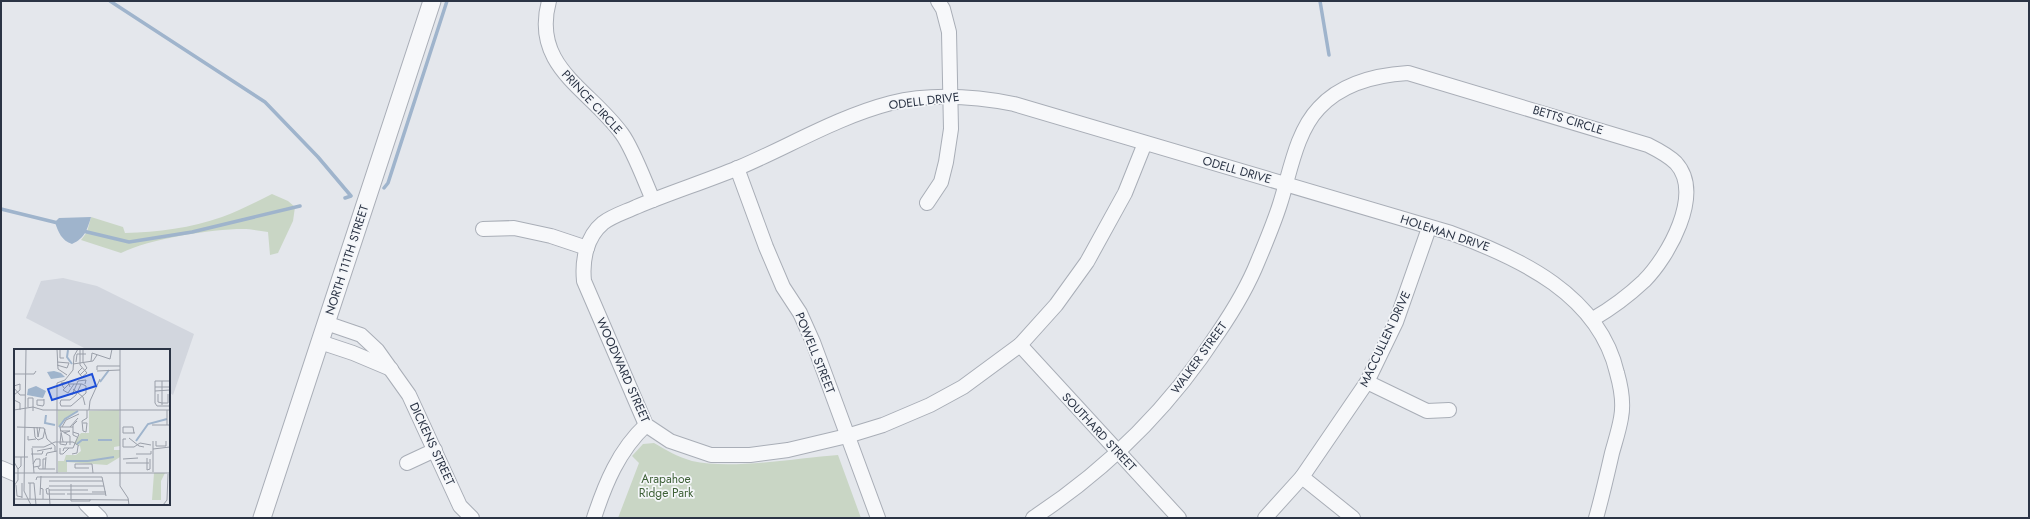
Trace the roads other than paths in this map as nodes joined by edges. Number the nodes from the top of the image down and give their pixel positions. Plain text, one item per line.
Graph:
1 (432, 1) edge
2 (549, 1) edge
3 (938, 1) edge
4 (951, 95) junction
5 (1145, 143) junction
6 (1297, 150) joint
7 (737, 168) junction
8 (1286, 185) junction
9 (653, 200) junction
10 (927, 203) dead end
11 (1429, 228) junction
12 (483, 229) dead end
13 (587, 248) junction
14 (1593, 319) junction
15 (326, 324) junction
16 (320, 342) junction
17 (1020, 345) junction
18 (391, 369) junction
19 (1367, 382) junction
20 (1449, 410) dead end
21 (646, 425) junction
22 (847, 436) junction
23 (434, 450) junction
24 (1118, 452) junction
25 (407, 463) dead end
26 (1, 468) edge
27 (14, 474) edge
28 (1302, 478) junction
29 (262, 518) edge
30 (472, 518) edge
31 (594, 518) edge
32 (878, 518) edge
33 (1033, 518) edge
34 (1179, 518) edge
35 (1265, 518) edge
36 (1353, 518) edge
37 (1596, 518) edge

1 - 15 street, NORTH 111TH STREET
2 - 9 street, PRINCE CIRCLE
3 - 4 street
4 - 5 street, ODELL DRIVE
4 - 7 street, ODELL DRIVE
4 - 10 street
5 - 8 street, ODELL DRIVE
5 - 17 street, WOODWARD STREET
6 - 8 street, WALKER STREET
6 - 14 street, BETTS CIRCLE
7 - 9 street, ODELL DRIVE
7 - 22 street, POWELL STREET
8 - 11 street, HOLEMAN DRIVE
8 - 24 street, WALKER STREET
9 - 13 street, ODELL DRIVE
11 - 14 street, HOLEMAN DRIVE
11 - 19 street, MACCULLEN DRIVE
12 - 13 street
13 - 21 street, WOODWARD STREET
14 - 37 street, HOLEMAN DRIVE
15 - 16 street, NORTH 111TH STREET
15 - 18 street, DICKENS STREET
16 - 18 street
16 - 29 street, NORTH 111TH STREET
17 - 22 street, WOODWARD STREET
17 - 24 street, SOUTHARD STREET
18 - 23 street, DICKENS STREET
19 - 20 street
19 - 28 street, MACCULLEN DRIVE
21 - 22 street, WOODWARD STREET
21 - 31 street
22 - 32 street, POWELL STREET
23 - 25 street
23 - 30 street, DICKENS STREET
24 - 33 street, WALKER STREET
24 - 34 street, SOUTHARD STREET
26 - 27 street
28 - 35 street, MACCULLEN DRIVE
28 - 36 street

